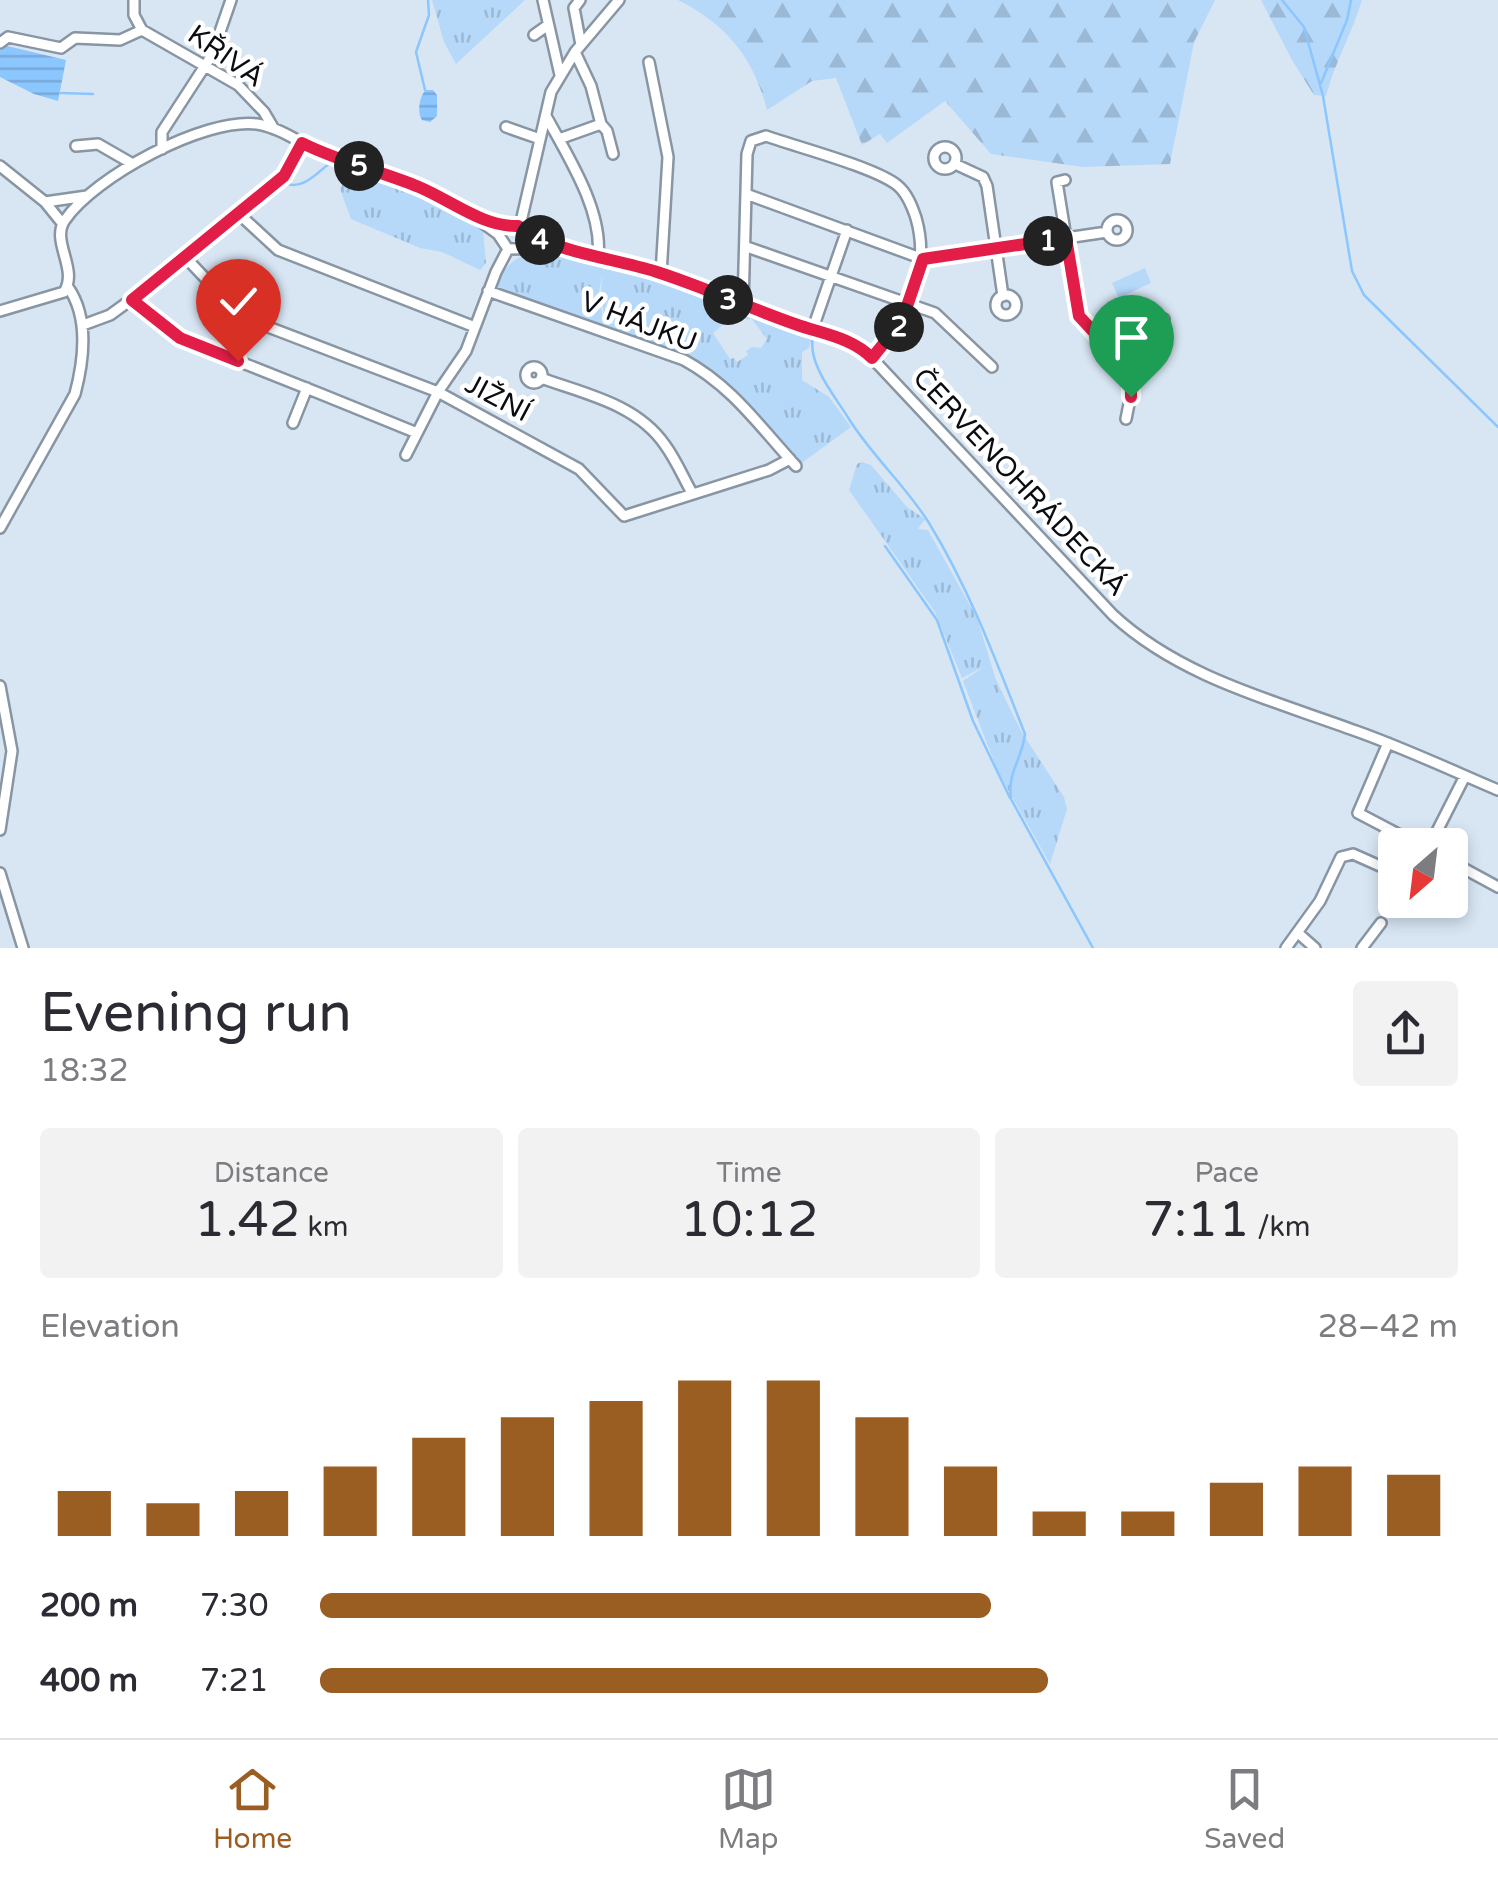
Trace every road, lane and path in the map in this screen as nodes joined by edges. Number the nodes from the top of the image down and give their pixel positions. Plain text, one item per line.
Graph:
1 (134, 0) edge
2 (231, 0) edge
3 (542, 0) edge
4 (580, 0) edge
5 (619, 0) edge
6 (548, 25) junction
7 (142, 30) junction
8 (534, 35) dead end
9 (0, 43) edge
10 (578, 48) junction
11 (649, 62) dead end
12 (206, 66) junction
13 (560, 75) junction
14 (546, 116) junction
15 (601, 124) junction
16 (506, 127) dead end
17 (274, 129) junction
18 (540, 138) junction
19 (559, 140) junction
20 (302, 143) junction
21 (76, 146) dead end
22 (162, 148) junction
23 (613, 154) dead end
24 (132, 164) junction
25 (954, 164) dead end
26 (0, 166) edge
27 (1065, 180) dead end
28 (746, 194) junction
29 (88, 196) junction
30 (45, 202) junction
31 (239, 214) junction
32 (474, 215) junction
33 (62, 222) junction
34 (518, 229) junction
35 (847, 230) junction
36 (1107, 232) dead end
37 (1066, 238) junction
38 (505, 244) junction
39 (747, 247) junction
40 (524, 248) junction
41 (559, 248) junction
42 (996, 248) junction
43 (598, 256) junction
44 (186, 258) junction
45 (923, 259) junction
46 (661, 274) junction
47 (830, 276) junction
48 (68, 286) junction
49 (488, 291) junction
50 (1003, 296) dead end
51 (132, 300) junction
52 (908, 303) junction
53 (743, 306) junction
54 (0, 311) edge
55 (1164, 319) dead end
56 (84, 325) junction
57 (475, 327) junction
58 (812, 331) junction
59 (1107, 344) junction
60 (872, 358) junction
61 (992, 367) dead end
62 (542, 378) dead end
63 (307, 388) junction
64 (438, 392) junction
65 (1126, 420) dead end
66 (294, 423) dead end
67 (417, 432) junction
68 (406, 455) dead end
69 (793, 462) joint
70 (692, 494) junction
71 (0, 528) edge
72 (0, 686) edge
73 (1388, 743) junction
74 (1465, 776) junction
75 (1498, 790) edge
76 (1386, 828) edge
77 (1439, 828) edge
78 (0, 830) edge
79 (1378, 866) edge
80 (1468, 869) edge
81 (0, 872) edge
82 (1497, 883) edge
83 (1381, 923) dead end
84 (1298, 933) junction
85 (23, 948) edge
86 (1286, 948) edge
87 (1315, 948) edge
88 (1362, 948) edge

1 - 7 street
2 - 12 street
3 - 6 street
4 - 10 street
5 - 10 street
6 - 8 street
6 - 13 street
7 - 9 street
7 - 12 street, KŘIVÁ
10 - 13 street
10 - 15 street
11 - 46 street
12 - 17 street, KŘIVÁ
12 - 22 street
13 - 14 street
14 - 18 street
14 - 19 street
15 - 19 street
15 - 23 street
16 - 18 street
17 - 20 street, ČERVENOHRÁDECKÁ
17 - 22 street, ČERVENOHRÁDECKÁ
18 - 34 street
19 - 43 street
20 - 31 street
20 - 32 street, ČERVENOHRÁDECKÁ
21 - 24 street
22 - 24 street, ČERVENOHRÁDECKÁ
24 - 29 street, ČERVENOHRÁDECKÁ
25 - 42 street
26 - 30 street
27 - 37 street
28 - 35 street
28 - 39 street
28 - 45 street
29 - 30 street
29 - 33 street, ČERVENOHRÁDECKÁ
30 - 33 street
31 - 44 street
31 - 57 street
32 - 34 street, ČERVENOHRÁDECKÁ
32 - 38 street, ČERVENOHRÁDECKÁ
33 - 48 street
34 - 38 street
34 - 40 street
34 - 41 street, ČERVENOHRÁDECKÁ
35 - 45 street
35 - 47 street
36 - 37 street
37 - 42 street
37 - 59 street
38 - 40 street, ČERVENOHRÁDECKÁ
38 - 49 street
39 - 47 street
39 - 53 street
40 - 41 street, ČERVENOHRÁDECKÁ
41 - 43 street, ČERVENOHRÁDECKÁ
42 - 45 street
42 - 50 street
43 - 46 street, ČERVENOHRÁDECKÁ
44 - 51 street
44 - 64 street, JIŽNÍ
45 - 52 street
46 - 53 street, ČERVENOHRÁDECKÁ
47 - 52 street
47 - 58 street
48 - 54 street
48 - 56 street
49 - 57 street
49 - 69 street, V HÁJKU
51 - 56 street
51 - 63 street
52 - 60 street
52 - 61 street
53 - 58 street, ČERVENOHRÁDECKÁ
55 - 59 street
56 - 71 street
57 - 64 street
58 - 60 street, ČERVENOHRÁDECKÁ
59 - 65 street
60 - 73 street, ČERVENOHRÁDECKÁ
62 - 70 street
63 - 66 street
63 - 67 street
64 - 67 street
64 - 70 street, JIŽNÍ
67 - 68 street
69 - 70 street, JIŽNÍ
72 - 78 street
73 - 74 street, ČERVENOHRÁDECKÁ
73 - 76 street
74 - 75 street, ČERVENOHRÁDECKÁ
74 - 77 street
79 - 84 street
80 - 82 street
81 - 85 street
83 - 88 street
84 - 86 street
84 - 87 street

